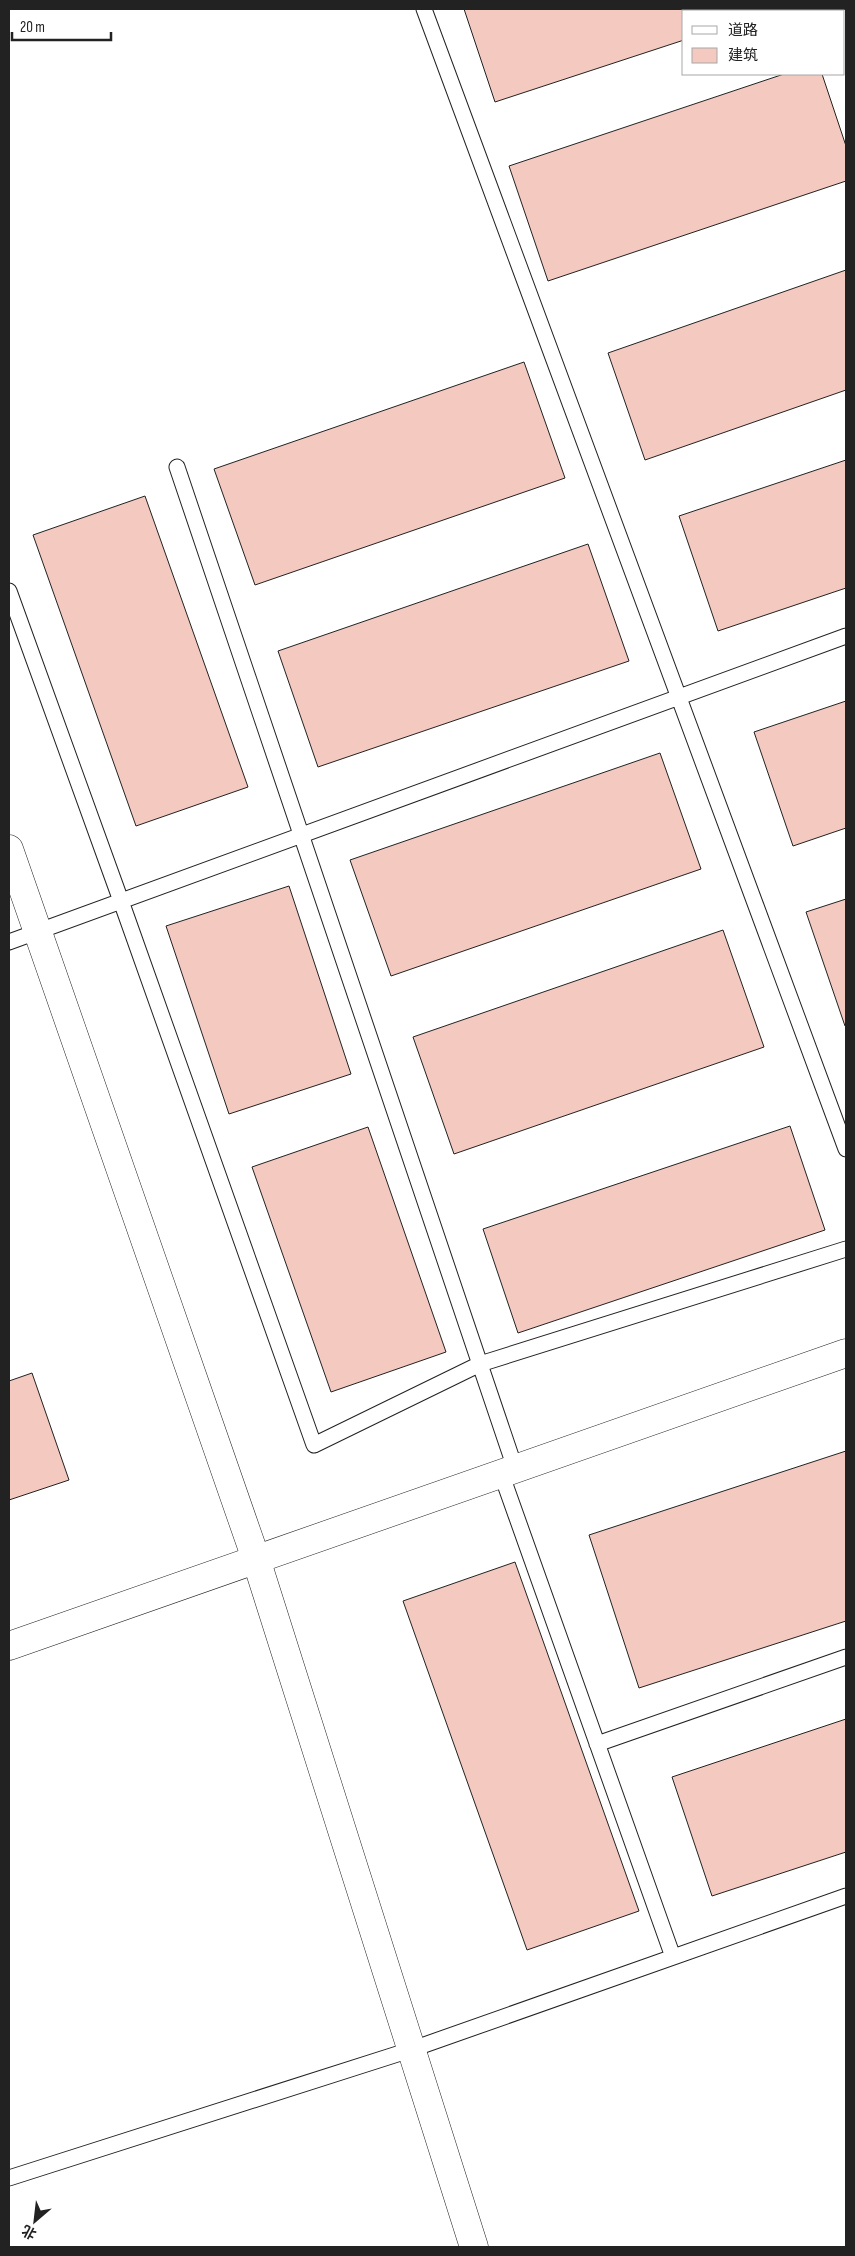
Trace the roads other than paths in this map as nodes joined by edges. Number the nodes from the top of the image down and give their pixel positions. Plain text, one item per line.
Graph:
1 (424, 9) edge
2 (177, 467) dead end
3 (9, 592) edge
4 (846, 636) edge
5 (679, 697) junction
6 (302, 835) junction
7 (9, 849) edge
8 (121, 901) junction
9 (38, 932) junction
10 (9, 942) edge
11 (846, 1149) edge
12 (846, 1249) edge
13 (846, 1353) edge
14 (480, 1364) junction
15 (508, 1470) junction
16 (256, 1560) junction
17 (9, 1646) edge
18 (846, 1656) edge
19 (597, 1744) junction
20 (846, 1896) edge
21 (674, 1957) junction
22 (410, 2050) junction
23 (9, 2178) edge
24 (474, 2247) edge

1 - 5 lane
2 - 6 lane
3 - 8 lane
4 - 5 lane
5 - 6 lane
5 - 11 lane
6 - 8 lane
6 - 14 lane
7 - 9 street
8 - 9 lane
8 - 14 lane
9 - 10 lane
9 - 16 street
12 - 14 lane
13 - 15 street
14 - 15 lane
15 - 16 street
15 - 19 lane
16 - 17 street
16 - 22 street
18 - 19 lane
19 - 21 lane
20 - 21 lane
21 - 22 lane
22 - 23 lane
22 - 24 street

